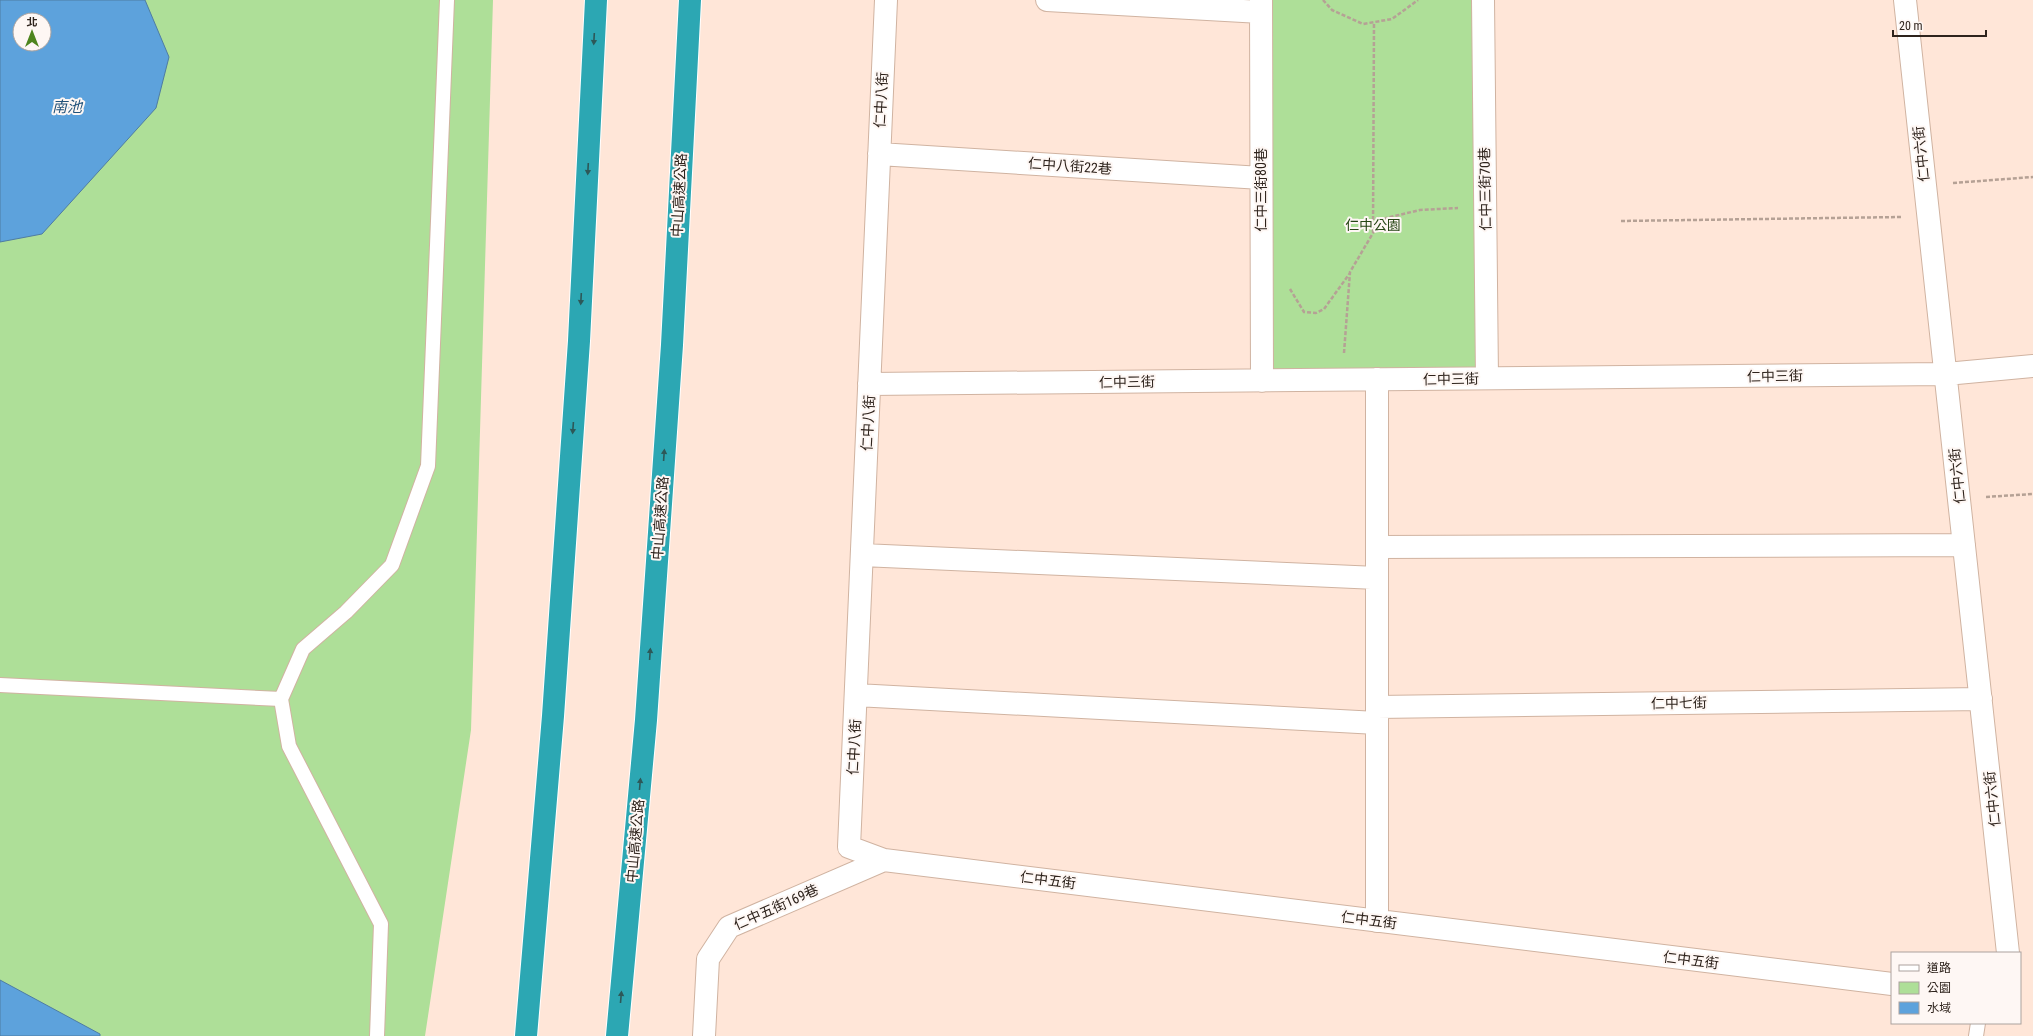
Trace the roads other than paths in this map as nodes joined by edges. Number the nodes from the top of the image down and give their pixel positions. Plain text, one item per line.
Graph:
1 (447, 0) edge
2 (596, 0) edge
3 (690, 0) edge
4 (886, 0) edge
5 (1047, 0) edge
6 (1483, 0) edge
7 (1904, 0) edge
8 (1261, 6) edge
9 (879, 154) junction
10 (1261, 178) junction
11 (2033, 366) edge
12 (1946, 374) junction
13 (1487, 378) junction
14 (1262, 380) junction
15 (1377, 380) junction
16 (869, 384) junction
17 (1964, 544) junction
18 (1377, 547) junction
19 (862, 555) junction
20 (1377, 578) junction
21 (0, 685) edge
22 (856, 695) junction
23 (281, 699) junction
24 (1981, 699) junction
25 (1377, 715) junction
26 (849, 847) joint
27 (884, 860) junction
28 (1377, 921) junction
29 (2008, 952) edge
30 (1891, 984) edge
31 (1978, 1024) edge
32 (377, 1036) edge
33 (526, 1036) edge
34 (617, 1036) edge
35 (704, 1036) edge
36 (1976, 1036) edge

1 - 23 lane
2 -> 33 highway
34 -> 3 highway, 中山高速公路
4 - 9 street, 仁中八街
5 - 8 street
6 - 13 street, 仁中三街70巷
7 - 12 street, 仁中六街
8 - 10 street, 仁中三街80巷
9 - 10 street, 仁中八街22巷
9 - 16 street, 仁中八街
10 - 14 street, 仁中三街80巷
11 - 12 street, 仁中三街
12 - 13 street, 仁中三街
12 - 17 street, 仁中六街
13 - 15 street, 仁中三街
14 - 15 street, 仁中三街
14 - 16 street, 仁中三街
15 - 18 street
16 - 19 street, 仁中八街
17 - 18 street
17 - 24 street, 仁中六街
18 - 20 street
19 - 20 street
19 - 22 street, 仁中八街
20 - 25 street
21 - 23 lane
22 - 25 street, 仁中七街
22 - 26 street, 仁中八街
23 - 32 lane
24 - 25 street, 仁中七街
24 - 29 street, 仁中六街
25 - 28 street
26 - 27 street, 仁中五街
27 - 28 street, 仁中五街
27 - 35 street, 仁中五街169巷
28 - 30 street, 仁中五街
31 - 36 lane

